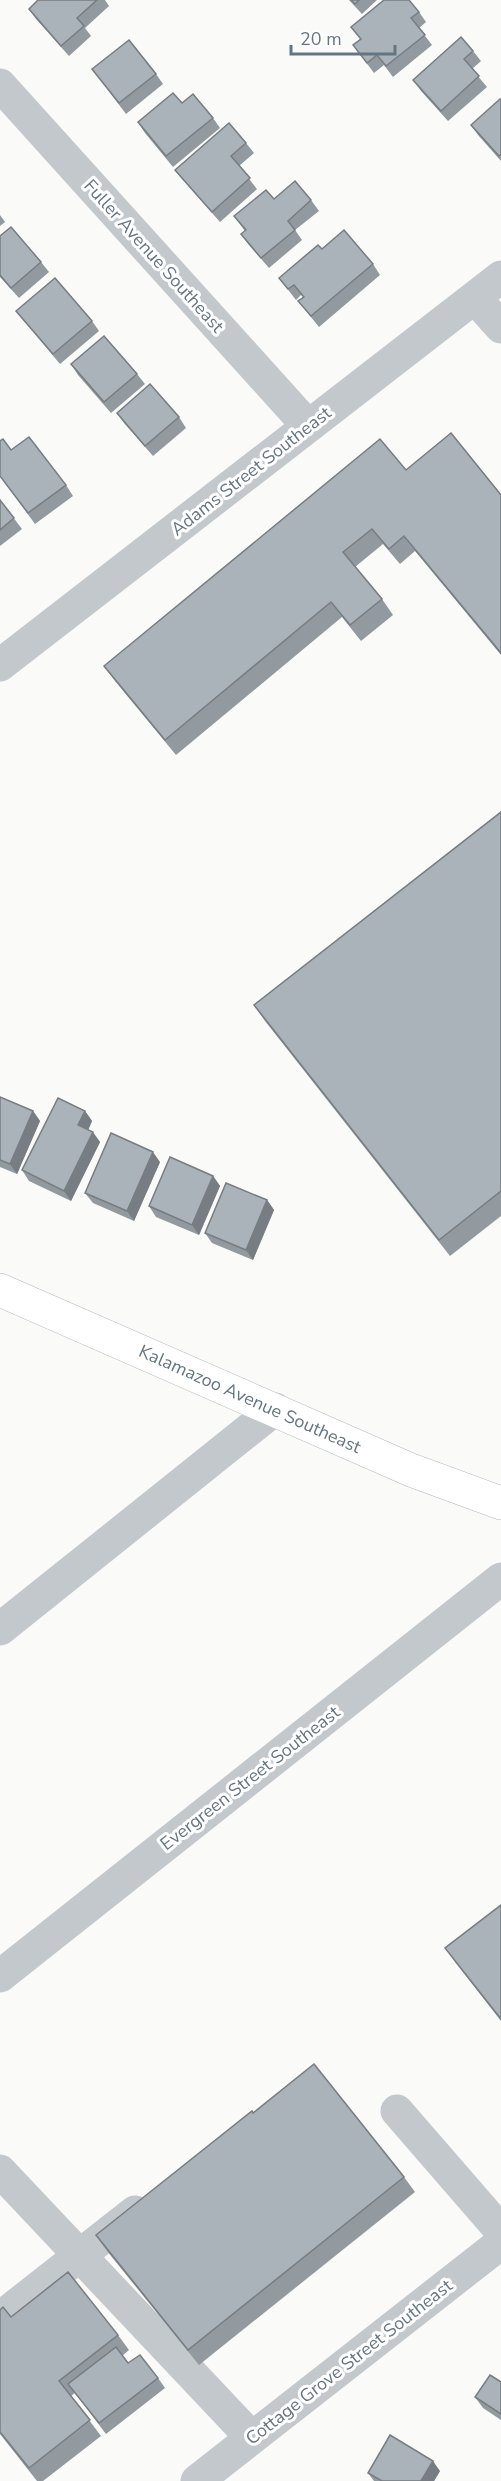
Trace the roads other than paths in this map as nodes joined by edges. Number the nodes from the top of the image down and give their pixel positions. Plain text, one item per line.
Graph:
1 (0, 85) edge
2 (501, 277) edge
3 (474, 298) junction
4 (501, 327) edge
5 (308, 426) junction
6 (0, 665) edge
7 (3, 1295) edge
8 (275, 1409) junction
9 (501, 1503) edge
10 (501, 1580) edge
11 (0, 1629) edge
12 (0, 1976) edge
13 (396, 2110) dead end
14 (0, 2171) edge
15 (154, 2197) edge
16 (501, 2231) edge
17 (501, 2243) edge
18 (81, 2257) junction
19 (0, 2319) edge
20 (251, 2437) junction
21 (197, 2481) edge

1 - 5 street, Fuller Avenue Southeast
2 - 3 street, Adams Street Southeast
3 - 4 street
3 - 5 street, Adams Street Southeast
5 - 6 street, Adams Street Southeast
7 - 8 main road, Kalamazoo Avenue Southeast
8 - 9 main road, Kalamazoo Avenue Southeast
8 - 11 street
10 - 12 street, Evergreen Street Southeast
13 - 16 street
14 - 18 street
15 - 18 street
17 - 20 street, Cottage Grove Street Southeast
18 - 19 street
18 - 20 street
20 - 21 street, Cottage Grove Street Southeast

